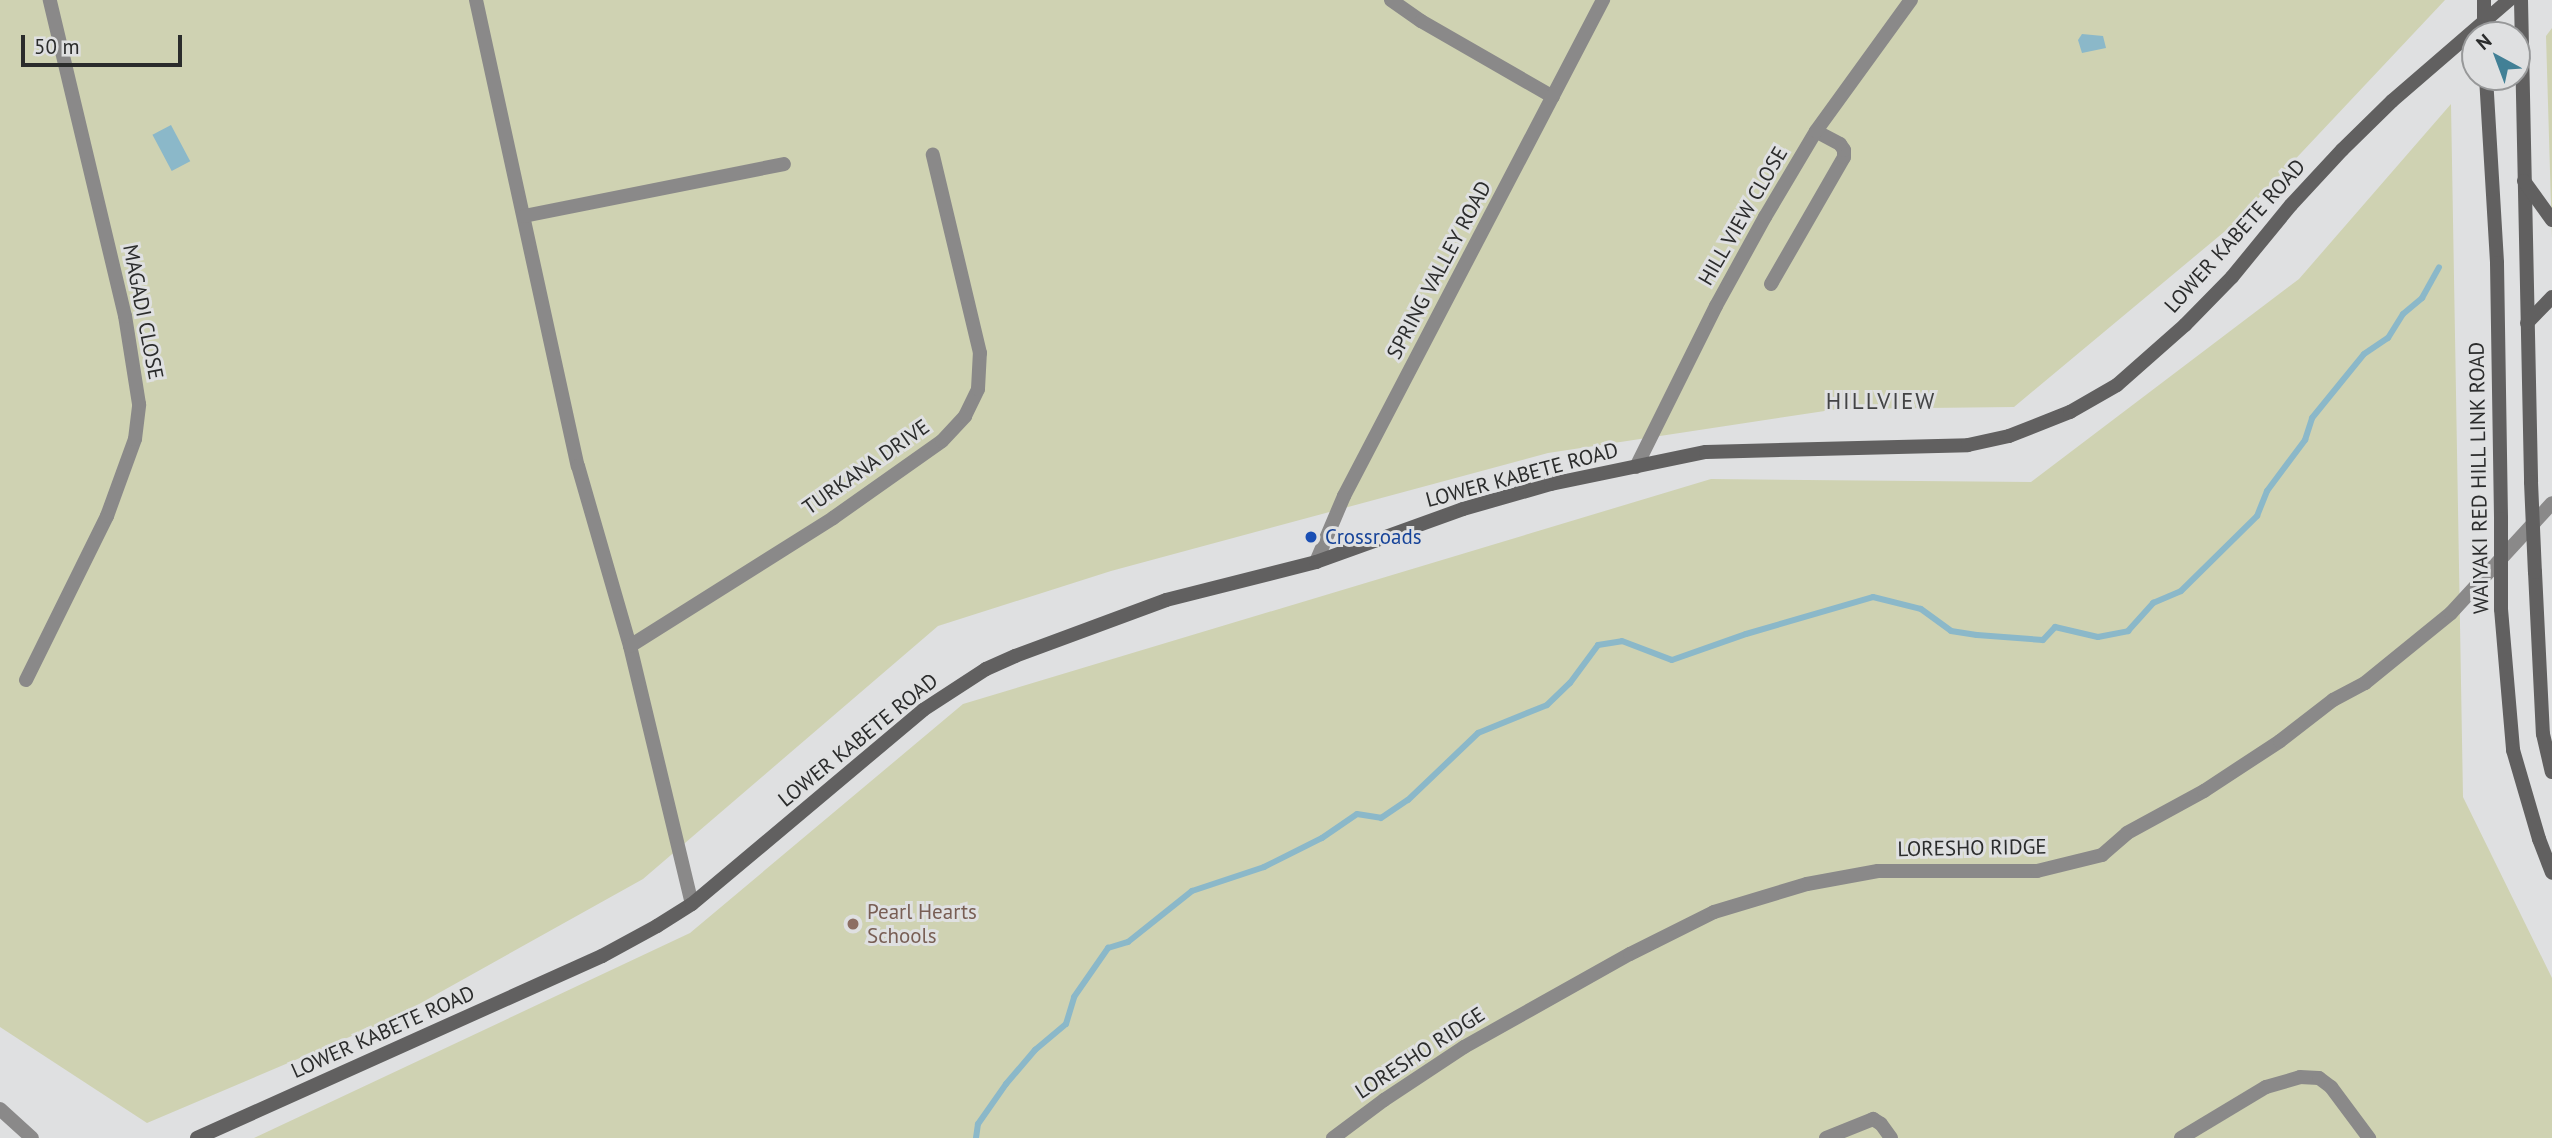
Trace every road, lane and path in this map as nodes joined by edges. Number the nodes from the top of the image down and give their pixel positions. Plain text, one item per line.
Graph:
1 (50, 0) edge
2 (476, 0) edge
3 (1391, 0) edge
4 (1603, 0) edge
5 (1911, 0) edge
6 (2484, 0) edge
7 (2509, 0) edge
8 (2521, 0) edge
9 (2484, 21) edge
10 (2487, 91) edge
11 (1553, 97) junction
12 (1816, 131) junction
13 (933, 155) dead end
14 (784, 164) dead end
15 (2524, 181) junction
16 (524, 216) junction
17 (2552, 220) edge
18 (1771, 284) dead end
19 (2552, 297) edge
20 (2527, 324) junction
21 (1636, 467) junction
22 (2552, 503) edge
23 (1316, 562) junction
24 (629, 646) junction
25 (26, 680) dead end
26 (2552, 772) edge
27 (2552, 873) edge
28 (692, 904) junction
29 (0, 1109) edge
30 (32, 1138) edge
31 (197, 1138) edge
32 (1333, 1138) edge
33 (1826, 1138) edge
34 (1891, 1138) edge
35 (2181, 1138) edge
36 (2368, 1138) edge

1 - 25 street, MAGADI CLOSE
2 - 16 street
3 - 11 street
4 - 11 street, SPRING VALLEY ROAD
5 - 12 street, HILL VIEW CLOSE
6 - 9 main road, bridge
7 - 21 main road, LOWER KABETE ROAD
8 - 15 main road
10 - 27 main road, WAIYAKI RED HILL LINK ROAD, bridge
11 - 23 street, SPRING VALLEY ROAD
12 - 18 street
12 - 21 street, HILL VIEW CLOSE
13 - 24 street, TURKANA DRIVE
14 - 16 street
15 - 17 main road
15 - 20 main road
16 - 24 street
19 - 20 main road
20 - 26 main road, bridge
21 - 23 main road, LOWER KABETE ROAD
22 - 32 street, LORESHO RIDGE
23 - 28 main road, LOWER KABETE ROAD
24 - 28 street
28 - 31 main road, LOWER KABETE ROAD
29 - 30 street
33 - 34 street
35 - 36 street

